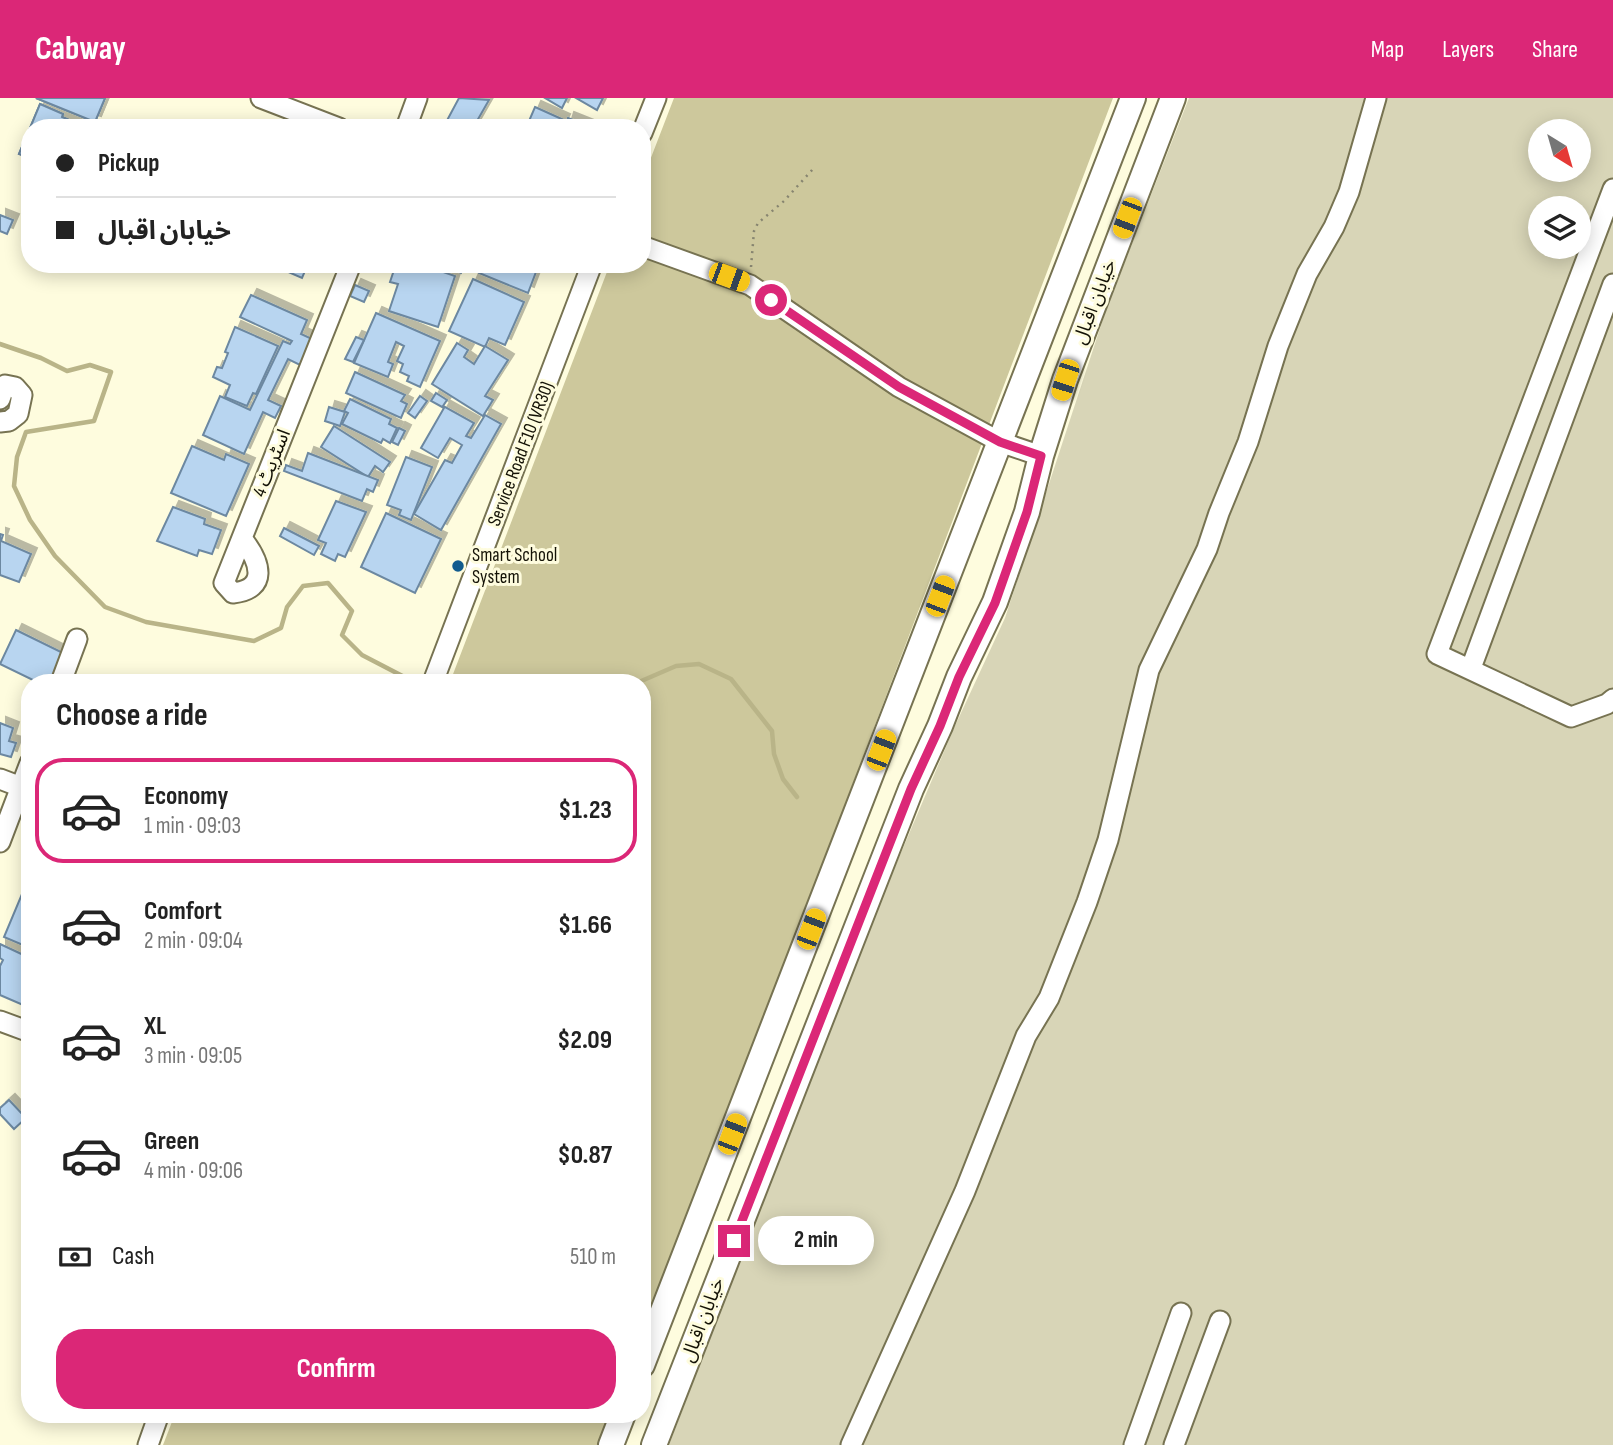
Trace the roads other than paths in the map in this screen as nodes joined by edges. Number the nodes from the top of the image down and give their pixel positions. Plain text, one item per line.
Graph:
1 (261, 98) edge
2 (417, 98) edge
3 (656, 98) edge
4 (1133, 98) edge
5 (1173, 98) edge
6 (1377, 98) edge
7 (316, 119) edge
8 (409, 119) edge
9 (648, 119) edge
10 (1613, 189) edge
11 (651, 249) edge
12 (347, 273) edge
13 (589, 273) edge
14 (1613, 284) edge
15 (0, 399) edge
16 (0, 422) edge
17 (1000, 442) junction
18 (1041, 456) junction
19 (244, 541) dead end
20 (77, 639) dead end
21 (1471, 668) junction
22 (64, 674) edge
23 (436, 674) edge
24 (1613, 699) edge
25 (0, 779) edge
26 (21, 787) joint
27 (0, 842) edge
28 (0, 1021) edge
29 (21, 1029) edge
30 (1181, 1313) dead end
31 (1220, 1321) dead end
32 (651, 1341) edge
33 (156, 1423) edge
34 (620, 1423) edge
35 (148, 1445) edge
36 (611, 1445) edge
37 (654, 1445) edge
38 (850, 1445) edge
39 (1134, 1445) edge
40 (1174, 1445) edge

1 - 7 street
2 - 8 street
3 - 9 street
4 - 17 main road, خیابان اقبال
5 - 18 main road, خیابان اقبال
6 - 38 street
10 - 21 street
11 - 17 street
12 - 19 street, اسٹریٹ 4
13 - 23 street, Service Road F10 (VR30)
14 - 21 street
15 - 16 street
17 - 18 street
17 - 32 main road, خیابان اقبال
18 - 37 main road, خیابان اقبال
20 - 22 street
21 - 24 street
25 - 26 street
26 - 27 street
28 - 29 street
30 - 39 street
31 - 40 street
33 - 35 street
34 - 36 main road

